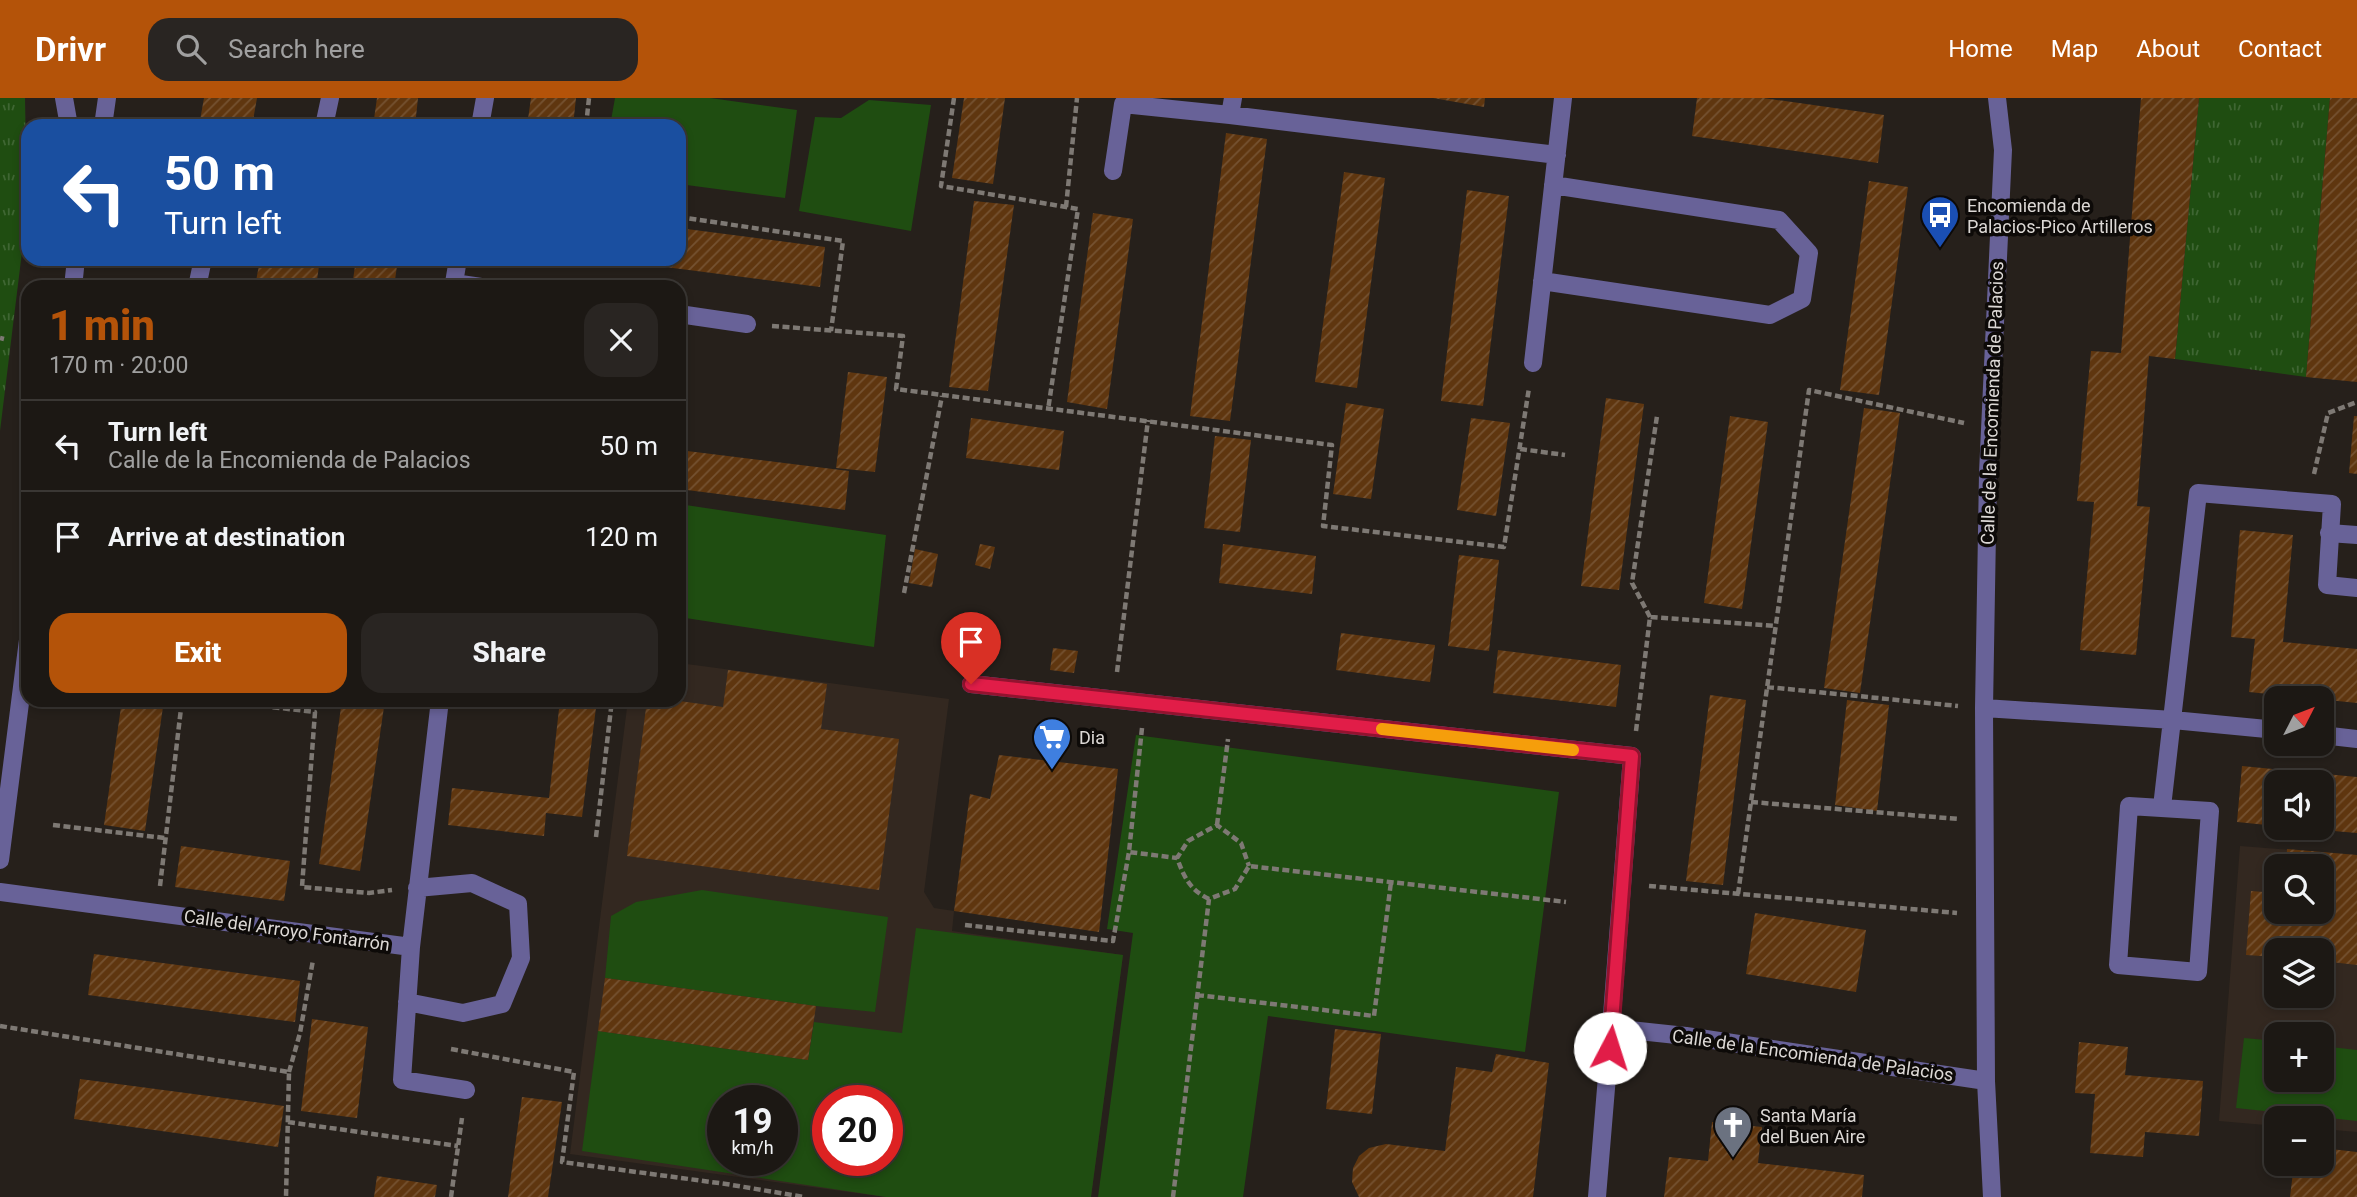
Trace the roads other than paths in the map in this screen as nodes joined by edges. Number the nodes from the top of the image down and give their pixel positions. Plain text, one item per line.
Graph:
1 (64, 98) edge
2 (107, 98) edge
3 (330, 98) edge
4 (485, 98) edge
5 (1563, 98) edge
6 (1997, 98) edge
7 (1231, 107) edge
8 (68, 119) edge
9 (104, 119) edge
10 (326, 119) edge
11 (481, 119) edge
12 (1556, 155) junction
13 (1113, 171) dead end
14 (1553, 184) junction
15 (1542, 281) junction
16 (686, 315) edge
17 (747, 324) road end
18 (1533, 363) road end
19 (2329, 533) junction
20 (2357, 535) edge
21 (2357, 588) edge
22 (971, 684) dead end
23 (21, 695) edge
24 (439, 707) edge
25 (1984, 708) junction
26 (2173, 720) junction
27 (2264, 729) edge
28 (2334, 736) edge
29 (2357, 738) edge
30 (2162, 807) junction
31 (0, 860) edge
32 (417, 888) junction
33 (0, 892) edge
34 (411, 947) junction
35 (407, 1002) junction
36 (1612, 1028) junction
37 (1986, 1081) junction
38 (466, 1090) road end
39 (1597, 1197) edge
40 (1992, 1197) edge

1 - 8 street
2 - 9 street
3 - 10 street
4 - 11 street
5 - 12 street
6 - 25 street, Calle de la Encomienda de Palacios
7 - 12 street
7 - 13 street
12 - 14 street
14 - 15 street
14 - 15 street
15 - 18 street
16 - 17 street
19 - 20 street
19 - 21 street
19 - 26 street
22 - 36 street
23 - 31 street
24 - 32 street, Calle del Arroyo Fontarrón
25 - 26 street
25 - 37 street, Calle de la Encomienda de Palacios
26 - 27 street
26 - 30 street
28 - 29 street
30 - 30 street
32 - 34 street, Calle del Arroyo Fontarrón
32 - 35 street
33 - 34 street, Calle del Arroyo Fontarrón
34 - 35 street
35 - 38 street
36 - 37 street, Calle de la Encomienda de Palacios
36 - 39 street
37 - 40 street, Calle de la Encomienda de Palacios

